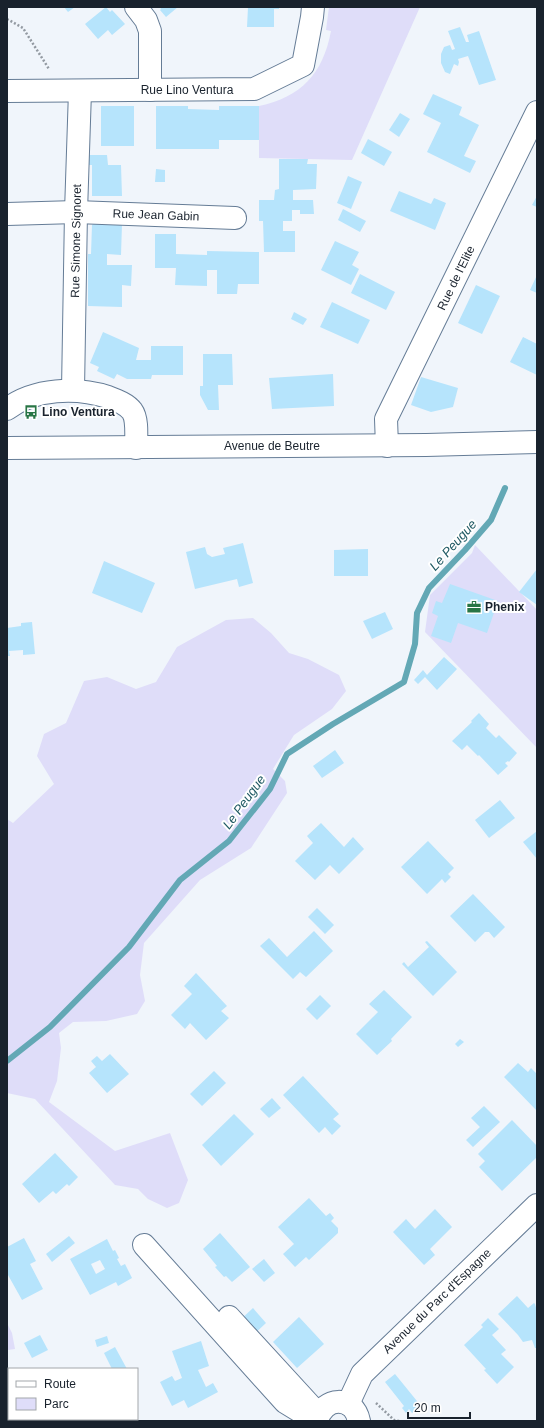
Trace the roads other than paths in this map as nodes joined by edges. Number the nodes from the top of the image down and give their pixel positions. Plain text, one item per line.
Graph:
1 (136, 7) edge
2 (313, 7) edge
3 (71, 90) junction
4 (150, 90) junction
5 (7, 91) edge
6 (537, 112) edge
7 (76, 212) junction
8 (7, 214) edge
9 (235, 218) dead end
10 (73, 390) junction
11 (7, 409) edge
12 (537, 442) edge
13 (387, 446) junction
14 (7, 448) edge
15 (136, 448) junction
16 (537, 1205) edge
17 (149, 1240) dead end
18 (353, 1413) edge
19 (317, 1419) edge

1 - 4 street
2 - 4 street, Rue Lino Ventura
3 - 4 street, Rue Lino Ventura
3 - 5 street, Rue Lino Ventura
3 - 7 street, Rue Simone Signoret
6 - 13 street, Rue de l'Elite
7 - 8 street, Rue Jean Gabin
7 - 9 street, Rue Jean Gabin
7 - 10 street, Rue Simone Signoret
10 - 11 street
10 - 15 street
12 - 13 street, Avenue de Beutre
13 - 15 street, Avenue de Beutre
14 - 15 street, Avenue de Beutre
16 - 18 street, Avenue du Parc d'Espagne
17 - 19 street
18 - 19 street

